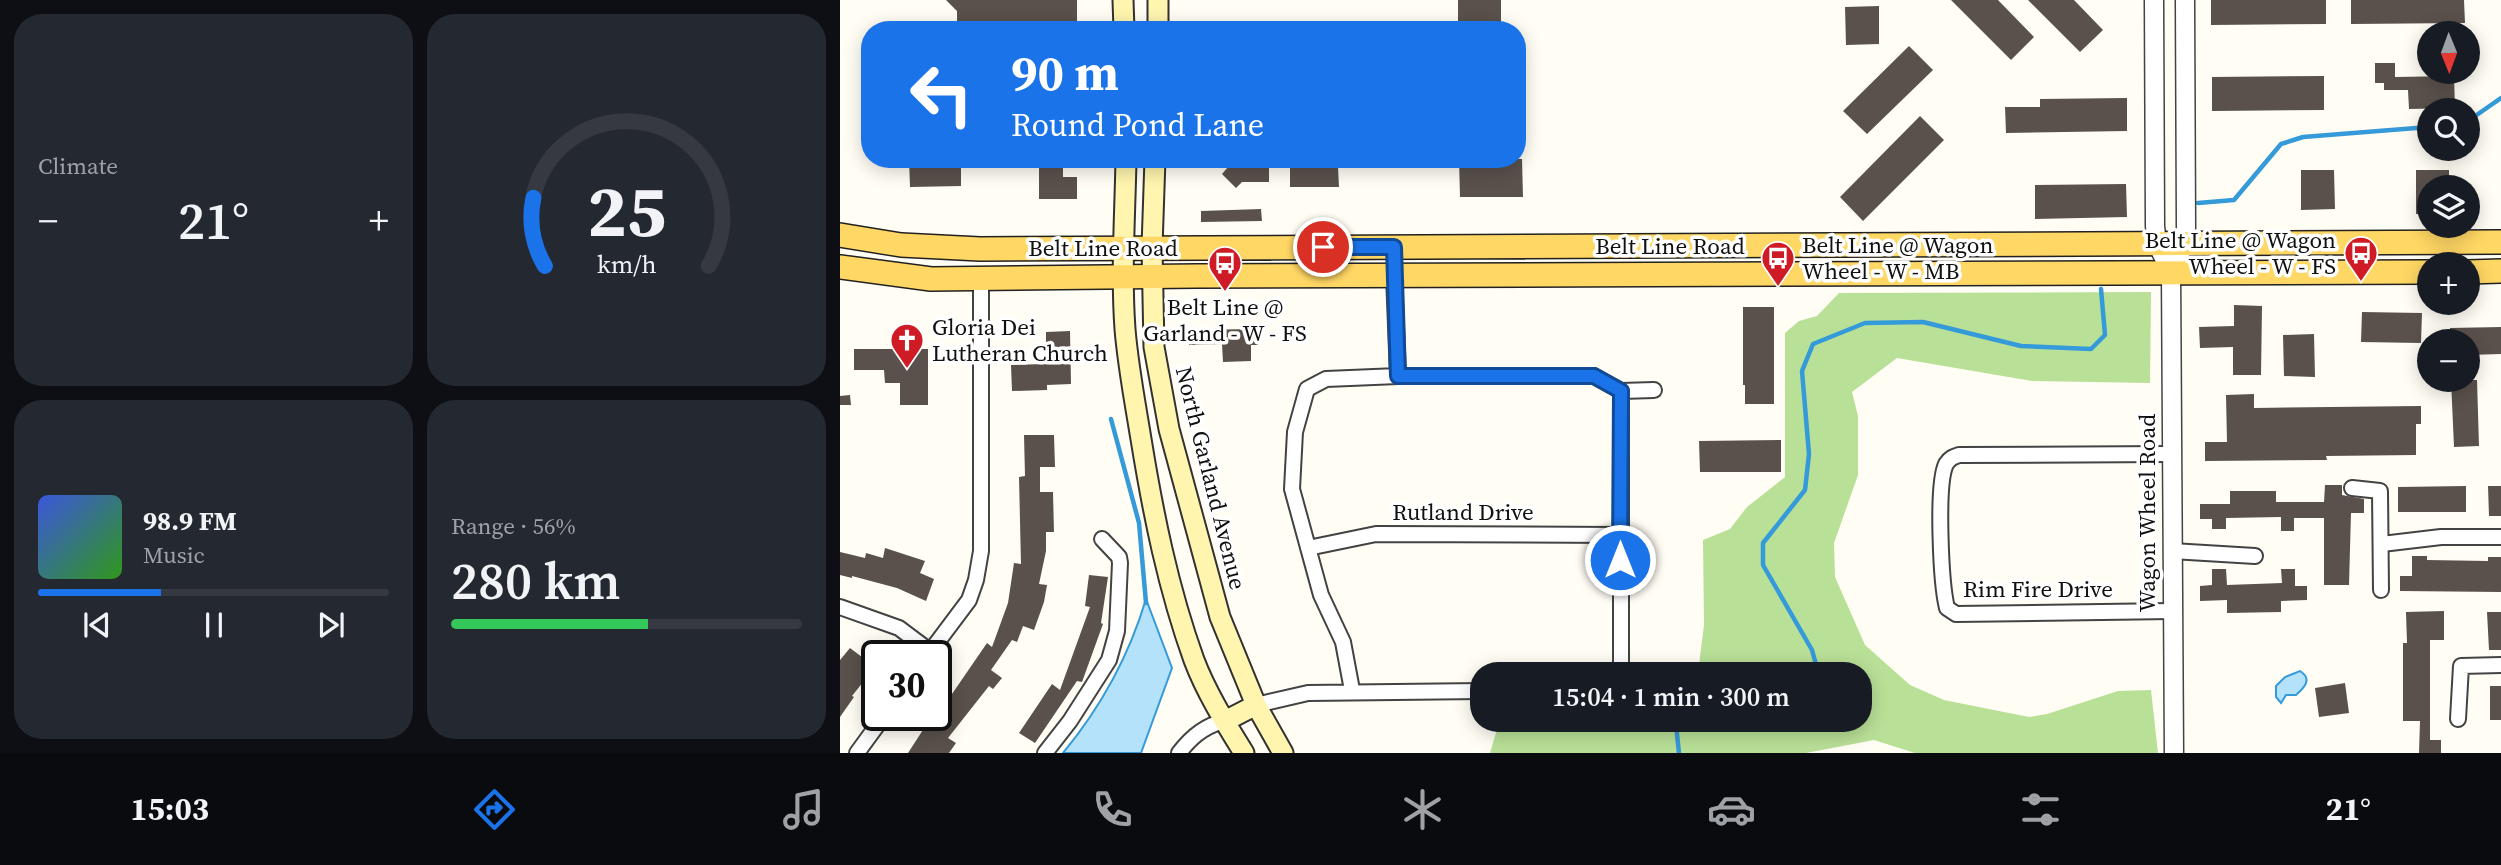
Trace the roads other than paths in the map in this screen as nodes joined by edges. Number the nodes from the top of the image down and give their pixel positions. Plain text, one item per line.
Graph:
1 (1123, 0) edge
2 (1158, 0) edge
3 (2154, 0) edge
4 (2185, 0) edge
5 (1124, 21) edge
6 (1158, 21) edge
7 (2155, 150) junction
8 (2186, 150) junction
9 (1126, 168) edge
10 (1155, 168) edge
11 (840, 235) edge
12 (2501, 242) edge
13 (2157, 243) junction
14 (2185, 243) junction
15 (2389, 243) junction
16 (1590, 246) junction
17 (1713, 246) junction
18 (1125, 247) junction
19 (1152, 247) junction
20 (1394, 247) junction
21 (840, 267) edge
22 (2480, 271) edge
23 (2501, 271) edge
24 (2171, 272) junction
25 (2389, 272) junction
26 (2417, 272) edge
27 (1713, 275) junction
28 (1124, 276) junction
29 (1152, 276) junction
30 (1394, 276) junction
31 (1590, 276) junction
32 (981, 279) junction
33 (1398, 376) junction
34 (1654, 390) dead end
35 (1621, 391) junction
36 (2171, 454) junction
37 (2351, 488) dead end
38 (1620, 535) junction
39 (2501, 537) edge
40 (1102, 540) dead end
41 (2382, 544) junction
42 (1308, 548) junction
43 (2172, 551) junction
44 (2255, 556) dead end
45 (2381, 590) dead end
46 (840, 607) edge
47 (2172, 611) junction
48 (913, 640) edge
49 (939, 640) edge
50 (1621, 662) edge
51 (2501, 665) edge
52 (1352, 690) junction
53 (1470, 691) edge
54 (1256, 705) junction
55 (2458, 719) dead end
56 (1225, 721) junction
57 (873, 731) edge
58 (857, 753) edge
59 (1045, 753) edge
60 (1179, 753) edge
61 (1243, 753) edge
62 (1283, 753) edge
63 (2174, 753) edge

1 - 5 main road
2 - 6 main road
3 - 7 street, Wagon Wheel Road
4 - 8 street, Wagon Wheel Road
7 - 8 street
7 - 13 street, Wagon Wheel Road
8 - 14 street, Wagon Wheel Road
9 - 18 main road
10 - 19 main road, North Garland Avenue
11 - 18 main road, Belt Line Road
12 - 15 main road, Belt Line Road
13 - 14 main road, Belt Line Road
13 - 17 main road, Belt Line Road
13 - 24 street, Wagon Wheel Road
14 - 15 main road, Belt Line Road
14 - 24 street, Wagon Wheel Road
15 - 25 main road
16 - 17 main road, Belt Line Road
16 - 20 main road, Belt Line Road
16 - 31 main road
17 - 27 main road
18 - 19 main road, Belt Line Road
18 - 28 main road
19 - 20 main road, Belt Line Road
19 - 29 main road, North Garland Avenue
20 - 30 main road
21 - 32 main road, Belt Line Road
22 - 23 main road
24 - 25 main road, Belt Line Road
24 - 27 main road, Belt Line Road
24 - 36 street, Wagon Wheel Road
25 - 26 main road, Belt Line Road
27 - 31 main road, Belt Line Road
28 - 29 main road, Belt Line Road
28 - 32 main road, Belt Line Road
28 - 56 main road
29 - 30 main road, Belt Line Road
29 - 54 main road, North Garland Avenue
30 - 31 main road, Belt Line Road
30 - 33 street
32 - 49 street
33 - 35 street
33 - 42 street
34 - 35 street
35 - 38 street
36 - 43 street, Wagon Wheel Road
36 - 47 street, Rim Fire Drive
37 - 41 street
38 - 42 street, Rutland Drive
38 - 50 street
39 - 41 street
40 - 59 street
41 - 45 street
42 - 52 street
43 - 44 street
43 - 47 street, Wagon Wheel Road
46 - 48 street
47 - 63 street, Wagon Wheel Road
51 - 55 street
52 - 53 street
52 - 54 street
54 - 56 main road
54 - 62 main road, North Garland Avenue
56 - 60 street
56 - 61 main road
57 - 58 street

